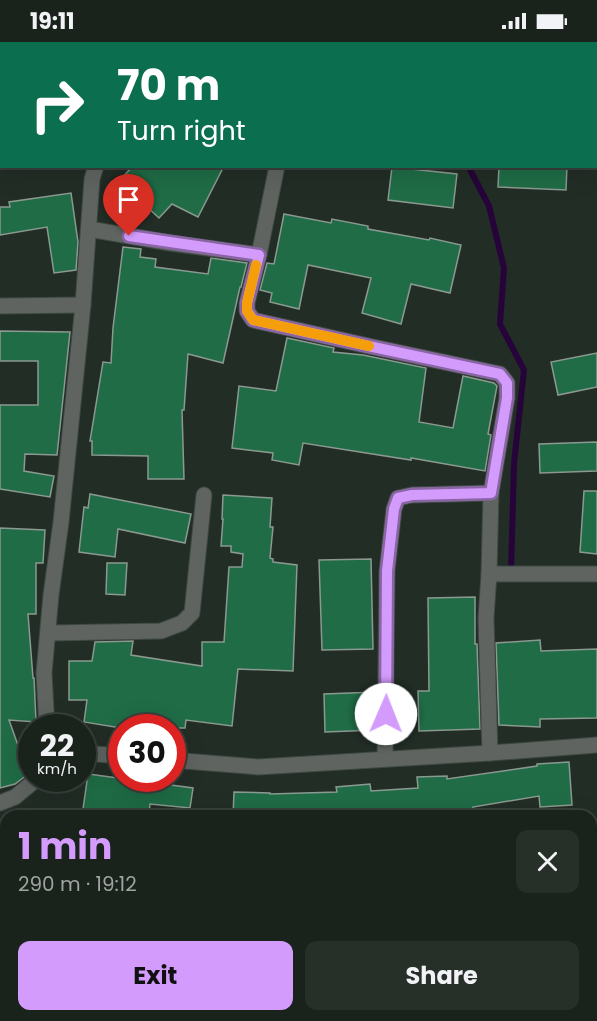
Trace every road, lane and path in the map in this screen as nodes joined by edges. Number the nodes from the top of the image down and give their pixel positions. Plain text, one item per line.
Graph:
1 (95, 168) edge
2 (277, 168) edge
3 (89, 229) junction
4 (259, 255) junction
5 (84, 305) junction
6 (0, 306) edge
7 (491, 493) junction
8 (204, 495) dead end
9 (489, 574) junction
10 (597, 574) edge
11 (49, 633) junction
12 (46, 714) edge
13 (597, 745) edge
14 (490, 753) junction
15 (385, 759) junction
16 (186, 761) edge
17 (21, 792) edge
18 (0, 803) edge

1 - 3 street
2 - 4 street
3 - 4 street
3 - 5 street
4 - 7 street
5 - 6 street
5 - 11 street
7 - 9 street
7 - 15 street
8 - 11 street
9 - 10 street
9 - 14 street
11 - 12 street
13 - 14 street
14 - 15 street
15 - 16 street
17 - 18 street

